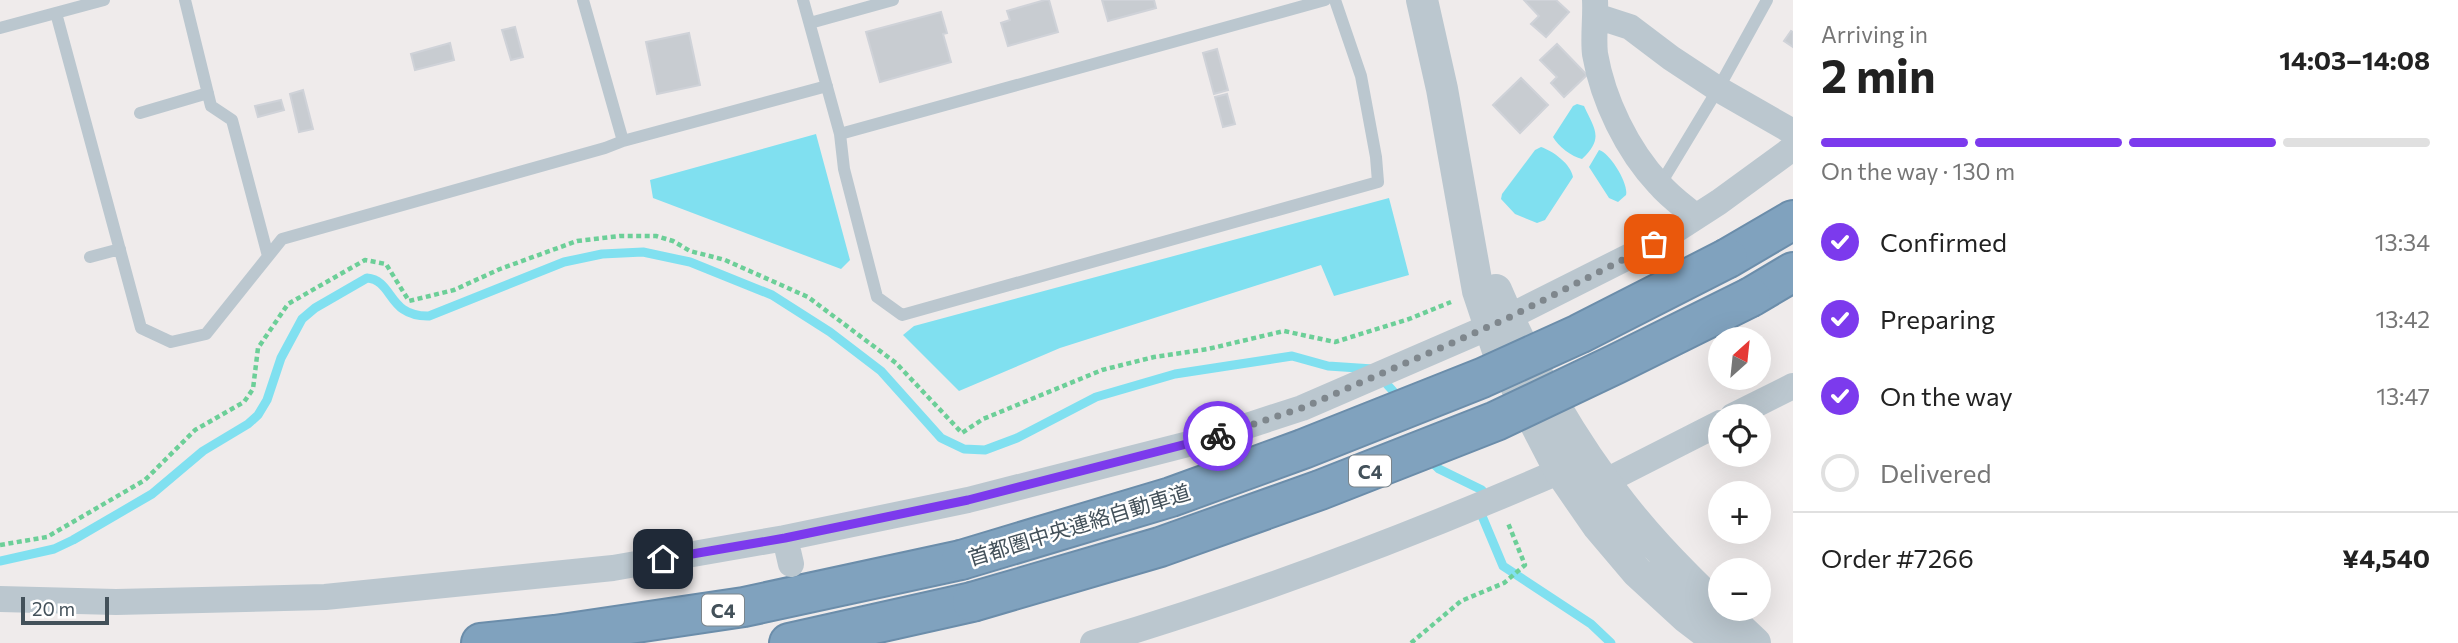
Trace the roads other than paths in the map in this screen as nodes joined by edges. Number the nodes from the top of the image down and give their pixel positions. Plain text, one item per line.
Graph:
1 (104, 0) edge
2 (185, 0) edge
3 (583, 0) edge
4 (803, 0) edge
5 (893, 0) edge
6 (1325, 0) edge
7 (1335, 0) edge
8 (1422, 0) edge
9 (1767, 0) edge
10 (1595, 8) edge
11 (56, 13) junction
12 (810, 23) junction
13 (0, 28) edge
14 (827, 86) junction
15 (1718, 89) junction
16 (208, 93) junction
17 (140, 113) dead end
18 (1793, 132) edge
19 (840, 134) junction
20 (623, 141) junction
21 (1793, 148) edge
22 (1455, 158) junction
23 (1659, 185) junction
24 (1695, 216) junction
25 (1793, 220) edge
26 (120, 249) junction
27 (268, 256) junction
28 (90, 257) dead end
29 (1793, 272) edge
30 (1498, 322) junction
31 (1793, 386) edge
32 (1757, 404) edge
33 (1708, 429) edge
34 (1560, 471) junction
35 (1604, 482) junction
36 (785, 538) junction
37 (791, 564) dead end
38 (0, 599) edge
39 (481, 643) edge
40 (789, 643) edge
41 (1093, 643) edge
42 (1720, 643) edge
43 (1755, 643) edge

1 - 11 lane
2 - 16 lane
3 - 20 lane
4 - 12 lane
5 - 12 lane
6 - 19 lane
7 - 19 lane
8 - 22 street
9 - 15 lane
10 - 15 street
10 - 23 street
11 - 13 lane
11 - 26 lane
12 - 14 lane
14 - 19 lane
14 - 20 lane
15 - 18 street
15 - 23 lane
16 - 17 lane
16 - 27 lane
20 - 27 lane
21 - 24 street
22 - 30 street
22 - 30 street
23 - 24 street
24 - 30 street
25 - 39 highway, 首都圏中央連絡自動車道 / C4, bridge
26 - 27 lane
26 - 28 lane
29 - 40 highway, 首都圏中央連絡自動車道 / C4, bridge
30 - 34 street
30 - 35 street
30 - 36 street
31 - 32 street
33 - 35 street
34 - 41 street
34 - 42 street
35 - 43 street
36 - 37 street
36 - 38 street

